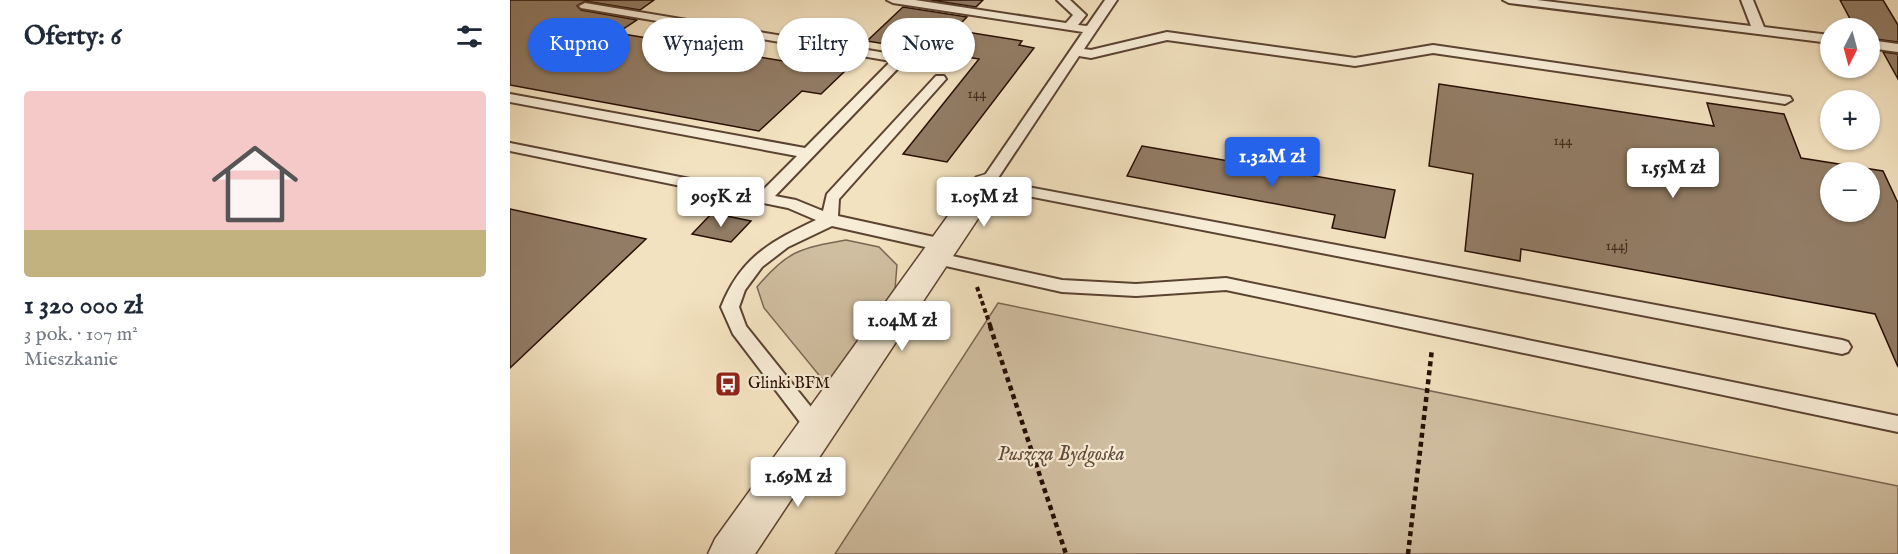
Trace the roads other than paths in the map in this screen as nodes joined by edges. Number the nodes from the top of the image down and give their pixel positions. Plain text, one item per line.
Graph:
1 (893, 0) edge
2 (1063, 0) edge
3 (1111, 0) edge
4 (1509, 0) edge
5 (1747, 0) edge
6 (585, 6) dead end
7 (1069, 27) junction
8 (1090, 30) junction
9 (1759, 30) junction
10 (1820, 38) edge
11 (1880, 46) edge
12 (1898, 48) edge
13 (1076, 51) junction
14 (940, 79) dead end
15 (510, 98) edge
16 (1785, 100) dead end
17 (510, 147) edge
18 (808, 153) junction
19 (986, 184) junction
20 (764, 198) junction
21 (830, 220) junction
22 (939, 251) junction
23 (1842, 347) dead end
24 (1898, 424) edge
25 (816, 428) junction
26 (730, 554) edge

1 - 7 lane
2 - 7 lane
3 - 8 lane
4 - 9 lane
5 - 9 lane
6 - 18 lane
7 - 8 lane
8 - 13 lane
9 - 10 lane
11 - 12 lane
13 - 16 lane
13 - 19 lane
14 - 21 lane
15 - 18 lane
17 - 20 lane
18 - 20 lane
19 - 22 street
19 - 23 lane
20 - 21 lane
21 - 22 lane
21 - 25 lane
22 - 24 lane
22 - 25 street
25 - 26 street

